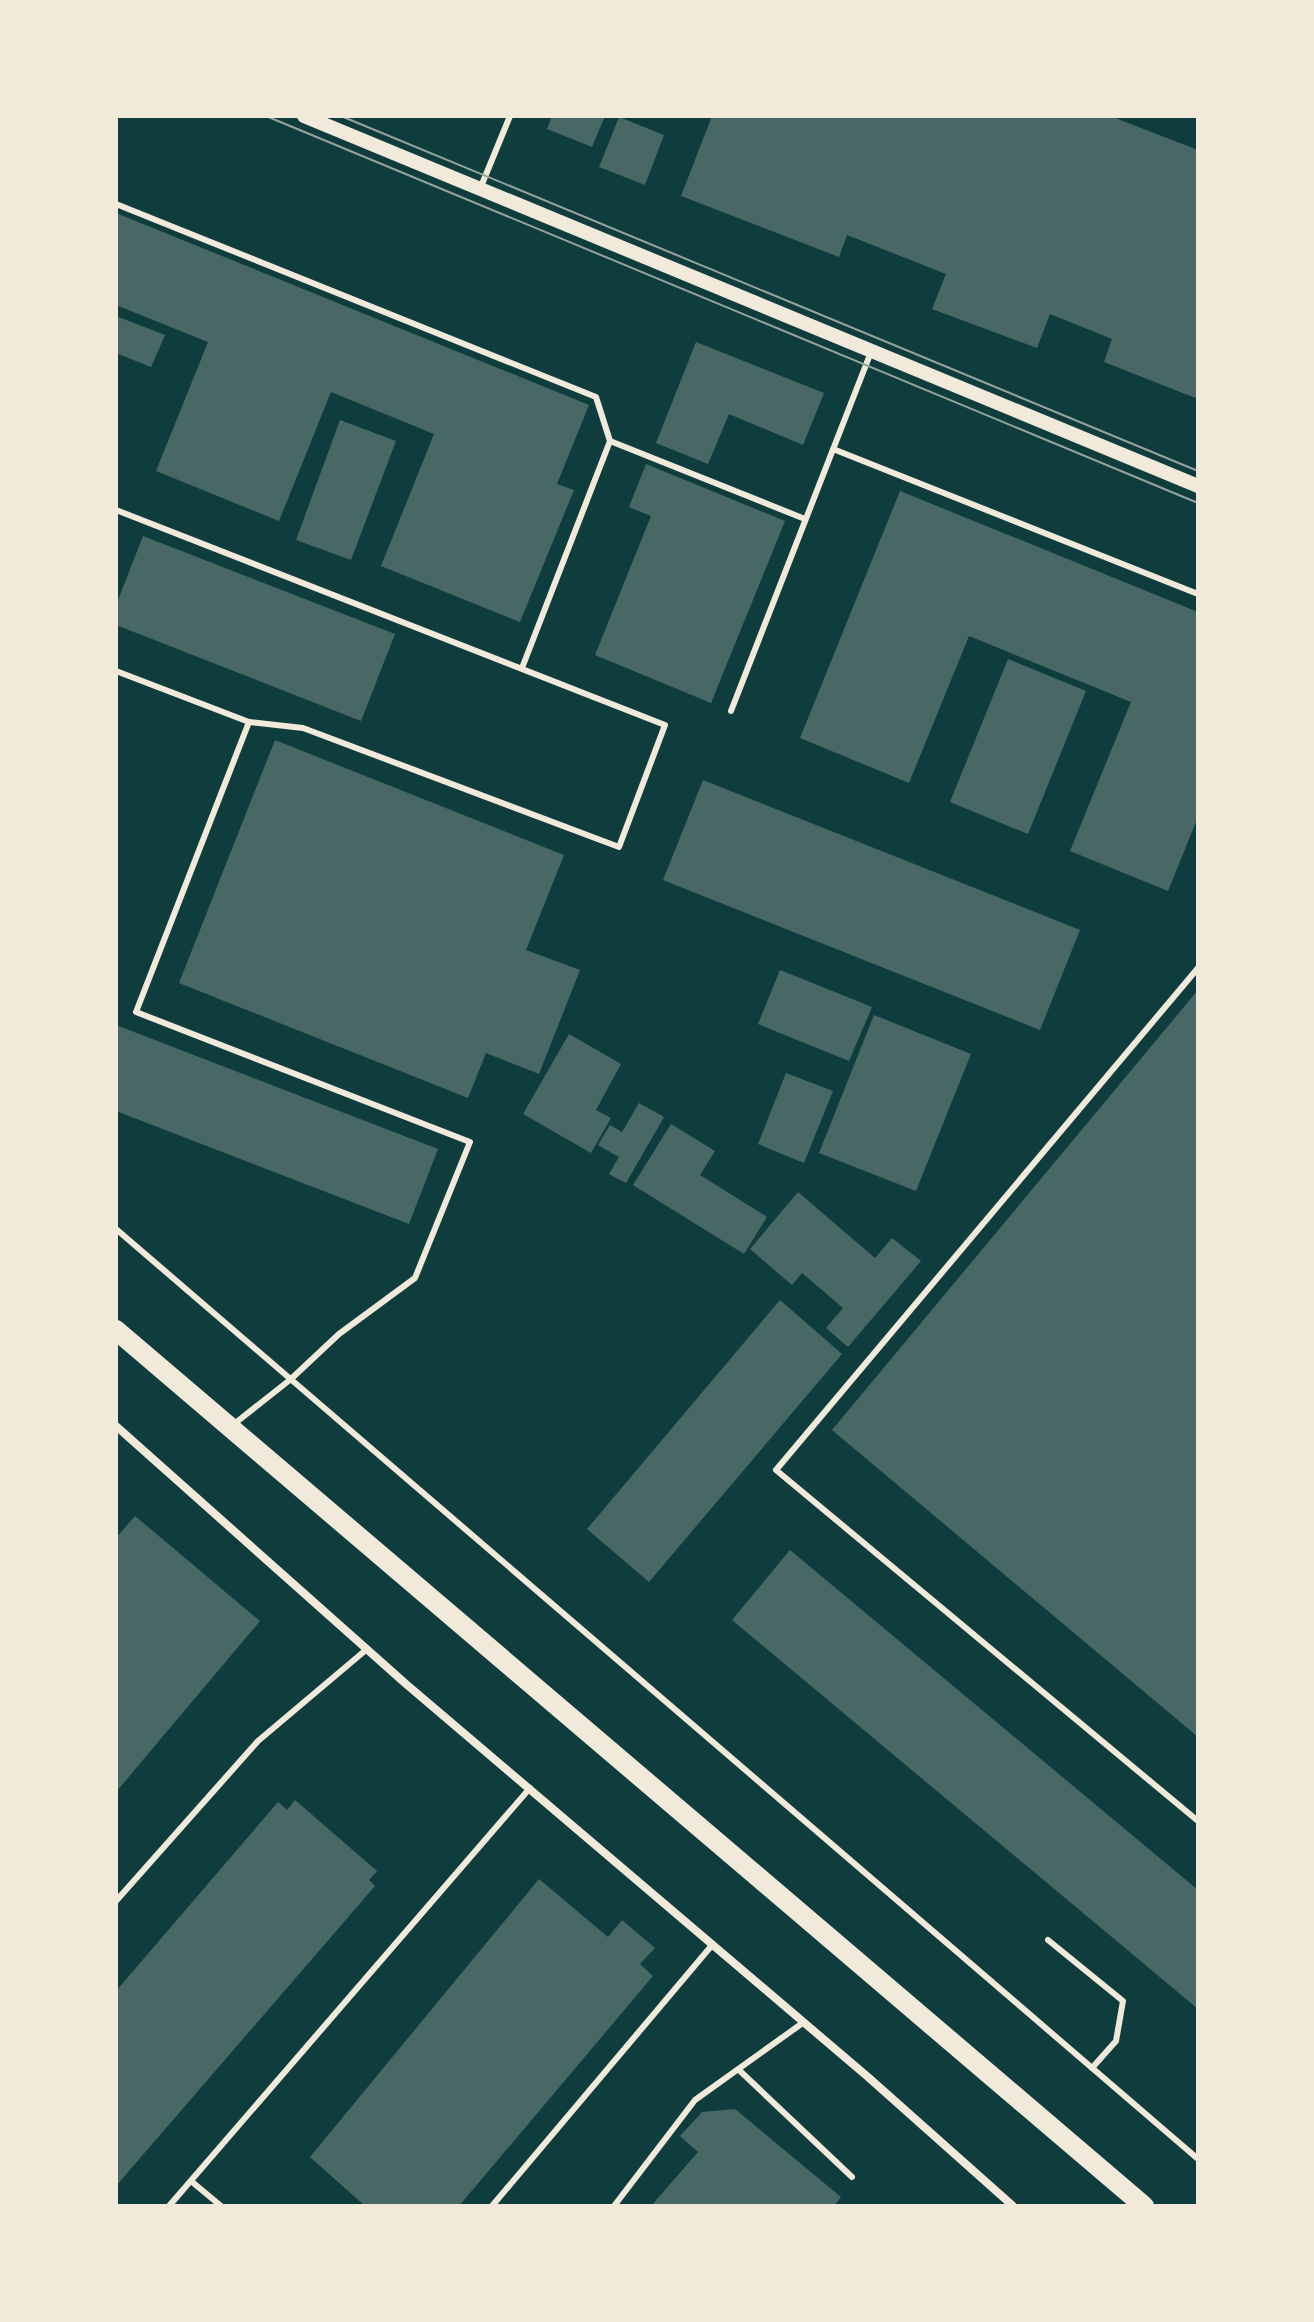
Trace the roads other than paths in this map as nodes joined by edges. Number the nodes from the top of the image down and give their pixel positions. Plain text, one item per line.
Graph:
1 (304, 116) edge
2 (510, 116) edge
3 (480, 189) junction
4 (116, 204) edge
5 (871, 351) junction
6 (610, 441) junction
7 (833, 449) junction
8 (1198, 486) edge
9 (116, 510) edge
10 (805, 519) junction
11 (1198, 594) edge
12 (522, 668) junction
13 (116, 671) edge
14 (731, 711) dead end
15 (249, 722) junction
16 (1198, 968) edge
17 (116, 1229) edge
18 (116, 1330) edge
19 (291, 1379) junction
20 (116, 1426) edge
21 (231, 1427) junction
22 (367, 1649) junction
23 (531, 1788) junction
24 (1198, 1821) edge
25 (116, 1901) edge
26 (1048, 1940) dead end
27 (713, 1944) junction
28 (804, 2022) junction
29 (1092, 2068) junction
30 (739, 2070) junction
31 (1198, 2159) edge
32 (852, 2177) dead end
33 (191, 2181) junction
34 (169, 2206) edge
35 (221, 2206) edge
36 (492, 2206) edge
37 (614, 2206) edge
38 (1013, 2206) edge
39 (1144, 2206) edge

1 - 3 street
2 - 3 lane
3 - 5 street
4 - 6 lane
5 - 7 lane
5 - 8 street
6 - 10 lane
6 - 12 lane
7 - 10 lane
7 - 11 lane
9 - 12 lane
10 - 14 lane
12 - 15 lane
13 - 15 lane
15 - 19 lane
16 - 24 lane
17 - 19 lane
18 - 21 main road
19 - 21 lane
19 - 29 lane
20 - 22 street
21 - 39 main road
22 - 23 street
22 - 25 lane
23 - 27 street
23 - 33 lane
26 - 29 lane
27 - 28 street
27 - 36 lane
28 - 30 lane
28 - 38 street
29 - 31 lane
30 - 32 lane
30 - 37 lane
33 - 34 lane
33 - 35 lane

